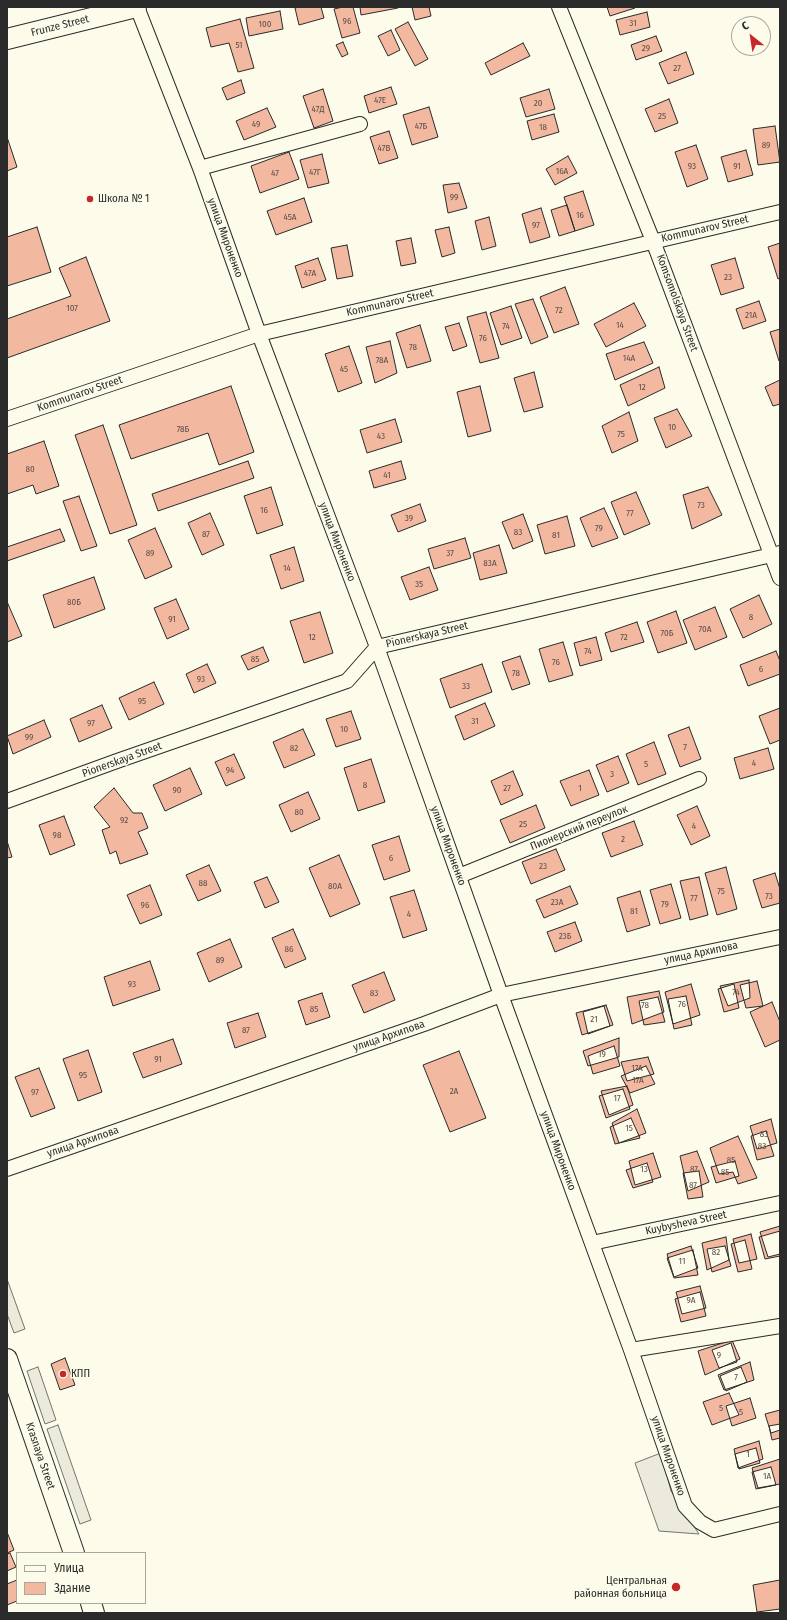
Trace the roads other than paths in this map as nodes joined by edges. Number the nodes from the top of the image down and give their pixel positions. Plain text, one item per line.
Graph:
1 (136, 7) edge
2 (559, 7) edge
3 (7, 39) edge
4 (360, 124) dead end
5 (200, 168) junction
6 (780, 212) edge
7 (654, 241) junction
8 (259, 334) junction
9 (7, 418) edge
10 (775, 554) edge
11 (780, 578) edge
12 (377, 647) junction
13 (699, 779) dead end
14 (7, 801) edge
15 (459, 876) junction
16 (780, 937) edge
17 (501, 995) junction
18 (7, 1169) edge
19 (780, 1203) edge
20 (592, 1243) junction
21 (780, 1326) edge
22 (631, 1350) junction
23 (7, 1359) edge
24 (780, 1514) edge
25 (74, 1552) edge

1 - 3 main road, Frunze Street
1 - 5 street, улица Мироненко
2 - 7 street, Komsomolskaya Street
4 - 5 street
5 - 8 street, улица Мироненко
6 - 7 street, Kommunarov Street
7 - 8 street, Kommunarov Street
7 - 10 street, Komsomolskaya Street
8 - 9 street, Kommunarov Street
8 - 12 street, улица Мироненко
10 - 11 street, Komsomolskaya Street
10 - 12 street, Pionerskaya Street
12 - 14 street, Pionerskaya Street
12 - 15 street, улица Мироненко
13 - 15 street, Пионерский переулок
15 - 17 street, улица Мироненко
16 - 17 street, улица Архипова
17 - 18 street, улица Архипова
17 - 20 street, улица Мироненко
19 - 20 street, Kuybysheva Street
20 - 22 street, улица Мироненко
21 - 22 street
22 - 24 street, улица Мироненко
23 - 25 main road, Krasnaya Street

